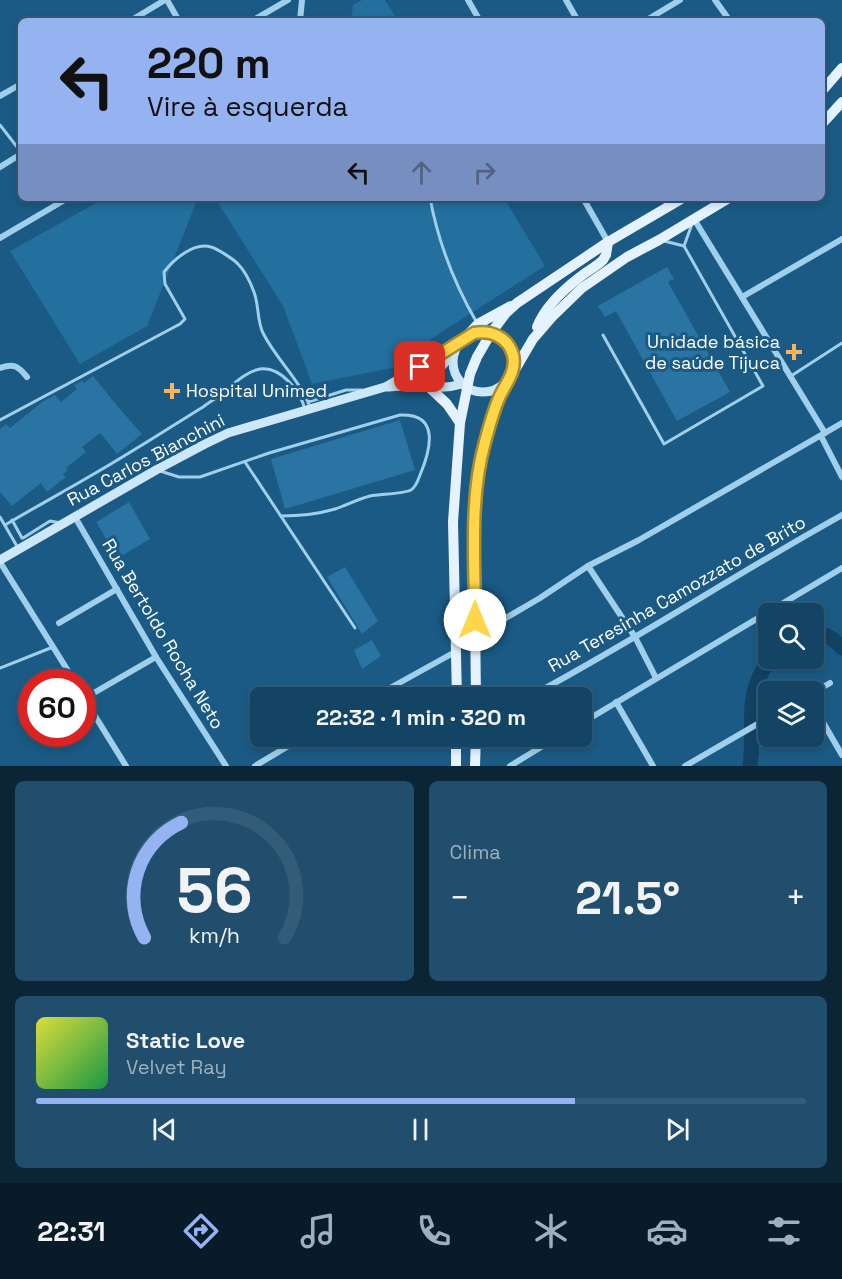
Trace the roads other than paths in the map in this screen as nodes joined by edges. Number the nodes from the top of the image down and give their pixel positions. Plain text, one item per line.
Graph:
1 (166, 0) edge
2 (288, 0) edge
3 (303, 0) edge
4 (468, 0) edge
5 (566, 0) edge
6 (680, 0) edge
7 (715, 0) edge
8 (135, 18) edge
9 (177, 18) edge
10 (257, 18) edge
11 (300, 18) edge
12 (478, 18) edge
13 (576, 18) edge
14 (650, 18) edge
15 (728, 18) edge
16 (842, 68) edge
17 (18, 86) edge
18 (825, 88) edge
19 (0, 96) edge
20 (842, 102) edge
21 (825, 121) edge
22 (0, 125) edge
23 (18, 150) edge
24 (18, 156) edge
25 (0, 167) edge
26 (63, 201) edge
27 (431, 201) edge
28 (585, 201) edge
29 (678, 201) edge
30 (724, 201) edge
31 (694, 219) junction
32 (0, 238) edge
33 (842, 239) edge
34 (659, 240) junction
35 (608, 242) junction
36 (684, 246) junction
37 (742, 297) junction
38 (517, 303) junction
39 (478, 324) junction
40 (491, 333) junction
41 (603, 335) dead end
42 (533, 339) junction
43 (842, 343) edge
44 (459, 345) junction
45 (0, 368) edge
46 (511, 375) junction
47 (27, 377) dead end
48 (790, 377) junction
49 (294, 379) junction
50 (290, 383) junction
51 (464, 386) junction
52 (382, 388) junction
53 (430, 388) junction
54 (308, 407) junction
55 (0, 420) edge
56 (460, 423) junction
57 (842, 423) edge
58 (823, 435) junction
59 (245, 462) junction
60 (156, 470) junction
61 (842, 477) edge
62 (842, 515) edge
63 (75, 516) junction
64 (281, 516) junction
65 (0, 517) edge
66 (12, 520) junction
67 (4, 525) junction
68 (22, 544) junction
69 (0, 561) edge
70 (588, 566) junction
71 (842, 568) edge
72 (117, 589) junction
73 (59, 623) dead end
74 (355, 628) dead end
75 (475, 636) junction
76 (635, 637) junction
77 (53, 647) junction
78 (455, 652) junction
79 (156, 657) junction
80 (0, 668) edge
81 (67, 669) edge
82 (656, 678) junction
83 (830, 683) dead end
84 (392, 687) edge
85 (456, 687) edge
86 (476, 687) edge
87 (546, 687) edge
88 (824, 687) edge
89 (96, 690) edge
90 (616, 702) junction
91 (96, 716) edge
92 (592, 717) edge
93 (758, 724) edge
94 (824, 724) edge
95 (287, 747) edge
96 (456, 747) edge
97 (476, 747) edge
98 (541, 747) edge
99 (842, 755) edge
100 (126, 766) edge
101 (226, 766) edge
102 (255, 766) edge
103 (456, 766) edge
104 (475, 766) edge
105 (510, 766) edge
106 (653, 766) edge
107 (684, 766) edge

1 - 8 street
1 - 9 street
2 - 10 street
3 - 11 street
4 - 12 street
5 - 13 street
6 - 14 street
7 - 15 street
16 - 18 main road
17 - 19 street
20 - 21 main road
22 - 23 lane
24 - 25 street
26 - 32 street
27 - 39 lane
28 - 35 street
29 - 35 main road
30 - 31 main road
31 - 34 main road
31 - 36 lane
31 - 37 street
33 - 37 street
34 - 36 lane
34 - 42 main road
35 - 38 main road
35 - 42 main road
36 - 41 lane
37 - 48 street
38 - 39 main road
38 - 40 main road
39 - 44 main road
40 - 44 street, Rua Carlos Bianchini
40 - 46 street
40 - 51 main road
42 - 46 main road
43 - 48 lane
44 - 51 street
44 - 52 street, Rua Carlos Bianchini
44 - 53 street
45 - 47 street
46 - 51 street, Rua Carlos Bianchini
46 - 75 main road
48 - 58 street
49 - 50 lane
49 - 54 lane
49 - 55 lane
50 - 54 lane
50 - 66 lane
51 - 53 street, Rua Carlos Bianchini
51 - 56 main road
52 - 53 street, Rua Carlos Bianchini
52 - 54 street, Rua Carlos Bianchini
53 - 56 main road
54 - 60 street, Rua Carlos Bianchini
56 - 78 main road
57 - 58 street
58 - 61 street
58 - 70 street
59 - 60 lane
59 - 64 lane
59 - 64 lane
60 - 63 street, Rua Carlos Bianchini
62 - 76 street, Rua Teresinha Camozzato de Brito
63 - 68 street, Rua Carlos Bianchini
63 - 72 street, Rua Bertoldo Rocha Neto
64 - 74 lane
65 - 67 lane
66 - 67 lane
66 - 68 lane
67 - 68 lane
68 - 69 street, Rua Carlos Bianchini
69 - 77 street
70 - 75 street
70 - 76 street
71 - 82 street
72 - 73 street
72 - 79 street, Rua Bertoldo Rocha Neto
75 - 86 main road
76 - 82 street
76 - 87 street, Rua Teresinha Camozzato de Brito
77 - 80 lane
77 - 81 street
78 - 84 street
78 - 85 main road
79 - 89 street
79 - 101 street, Rua Bertoldo Rocha Neto
82 - 90 street
83 - 88 street
90 - 92 street
90 - 106 street
91 - 100 street
93 - 107 street
94 - 99 street
95 - 102 street
96 - 103 main road
97 - 104 main road
98 - 105 street

